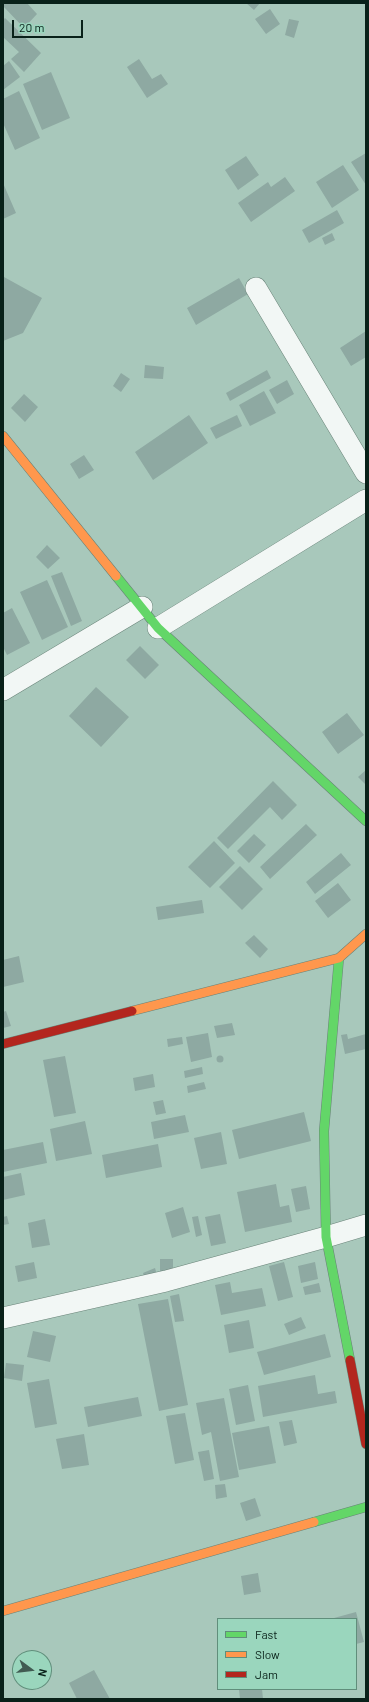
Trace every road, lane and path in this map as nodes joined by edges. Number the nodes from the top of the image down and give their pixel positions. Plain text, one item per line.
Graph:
1 (256, 288) dead end
2 (3, 436) edge
3 (366, 473) edge
4 (366, 500) edge
5 (142, 607) junction
6 (158, 628) junction
7 (3, 690) edge
8 (366, 821) edge
9 (366, 934) edge
10 (340, 958) junction
11 (3, 1044) edge
12 (366, 1225) edge
13 (326, 1237) junction
14 (3, 1318) edge
15 (366, 1444) edge
16 (366, 1507) edge
17 (3, 1611) edge

1 - 3 street
2 - 5 street
4 - 6 street
5 - 6 street
5 - 7 street
6 - 8 street
9 - 10 street
10 - 11 street
10 - 13 street
12 - 13 street
13 - 14 street
13 - 15 street
16 - 17 street

